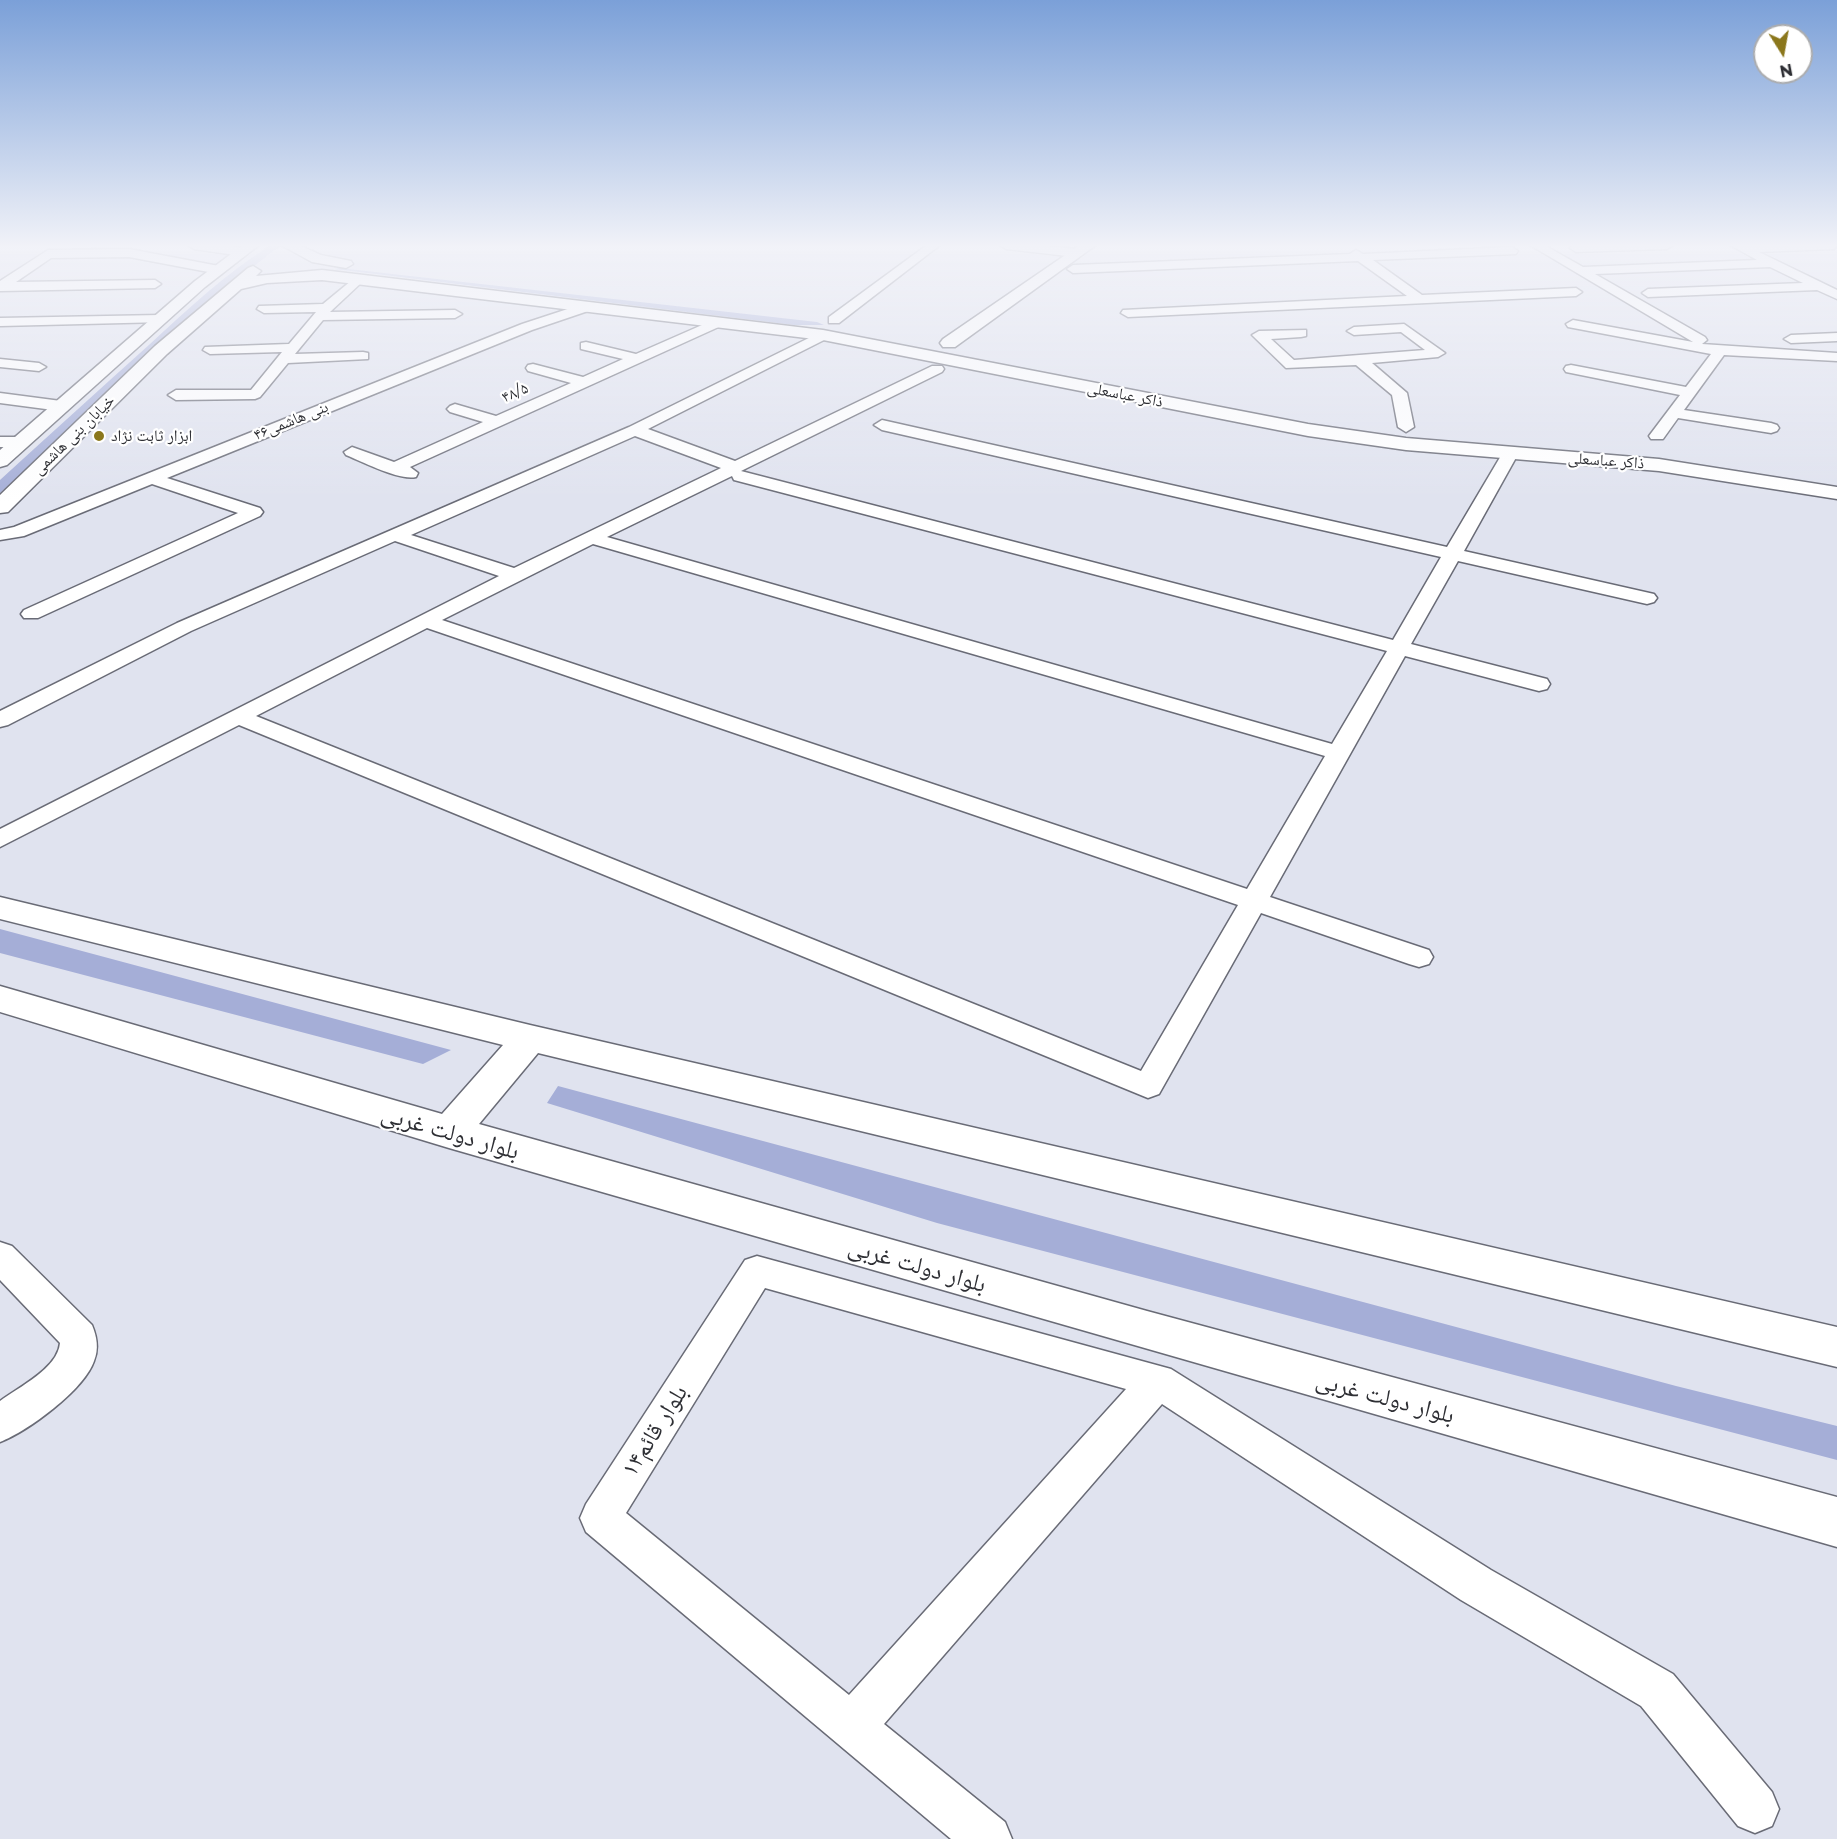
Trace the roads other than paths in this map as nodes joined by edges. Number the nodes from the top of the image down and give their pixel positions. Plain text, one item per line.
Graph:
1 (146, 331) edge
2 (183, 331) edge
3 (307, 331) edge
4 (517, 331) edge
5 (543, 331) edge
6 (698, 331) edge
7 (822, 331) edge
8 (846, 331) edge
9 (858, 331) edge
10 (967, 331) edge
11 (1354, 331) dead end
12 (1357, 331) edge
13 (1408, 331) edge
14 (1620, 331) edge
15 (1696, 331) edge
16 (1301, 333) dead end
17 (557, 334) dead end
18 (1837, 337) edge
19 (949, 343) junction
20 (586, 346) dead end
21 (1725, 346) junction
22 (210, 350) dead end
23 (288, 354) junction
24 (363, 356) dead end
25 (1837, 357) edge
26 (636, 358) junction
27 (1359, 360) junction
28 (0, 363) edge
29 (39, 368) dead end
30 (533, 368) dead end
31 (422, 369) junction
32 (937, 369) dead end
33 (1571, 369) dead end
34 (444, 375) dead end
35 (1133, 379) junction
36 (584, 382) junction
37 (1690, 392) junction
38 (1115, 393) junction
39 (176, 395) dead end
40 (0, 398) edge
41 (61, 405) junction
42 (455, 409) dead end
43 (320, 410) junction
44 (1675, 413) junction
45 (341, 416) dead end
46 (496, 421) junction
47 (882, 425) dead end
48 (1406, 428) junction
49 (1771, 428) dead end
50 (635, 430) junction
51 (1548, 438) dead end
52 (1652, 441) joint
53 (0, 442) edge
54 (21, 442) junction
55 (352, 452) dead end
56 (1510, 454) junction
57 (1700, 454) dead end
58 (209, 455) junction
59 (0, 461) edge
60 (232, 463) dead end
61 (394, 468) junction
62 (737, 472) junction
63 (411, 474) dead end
64 (151, 478) junction
65 (1837, 493) edge
66 (0, 507) edge
67 (0, 535) edge
68 (394, 535) junction
69 (591, 538) junction
70 (1453, 554) junction
71 (515, 575) junction
72 (1647, 598) dead end
73 (31, 614) dead end
74 (425, 621) junction
75 (1399, 647) junction
76 (1539, 684) dead end
77 (238, 717) junction
78 (0, 720) edge
79 (1339, 753) junction
80 (0, 839) edge
81 (1254, 901) junction
82 (0, 908) edge
83 (1419, 957) dead end
84 (0, 999) edge
85 (530, 1038) junction
86 (449, 1133) junction
87 (0, 1257) edge
88 (1837, 1347) edge
89 (1158, 1381) junction
90 (0, 1425) edge
91 (1837, 1522) edge
92 (850, 1727) junction
93 (1755, 1809) dead end
94 (988, 1839) edge

1 - 41 street, خیابان بنی هاشمی
2 - 66 street, خیابان بنی هاشمی
3 - 23 street
4 - 31 street, بنی هاشمی۴۶
5 - 17 street
6 - 26 street, ۴۸/۵
7 - 50 street
8 - 38 street, ذاکر عباسعلی
9 - 19 street, ذاکر عباسعلی
10 - 19 street
11 - 12 street
13 - 27 street
14 - 21 street
15 - 21 street
16 - 27 street
18 - 21 street
19 - 35 street, ذاکر عباسعلی
20 - 26 street
21 - 25 street
21 - 37 street
22 - 23 street
23 - 24 street
23 - 39 street
26 - 36 street, ۴۸/۵
27 - 48 street
28 - 29 street
30 - 36 street
31 - 34 street
31 - 43 street, بنی هاشمی۴۶
32 - 62 street
33 - 37 street
35 - 38 street
35 - 48 street, ذاکر عباسعلی
36 - 46 street, ۴۸/۵
37 - 44 street
38 - 56 street, ذاکر عباسعلی
40 - 41 street
41 - 54 street, خیابان بنی هاشمی
42 - 46 street
43 - 45 street
43 - 58 street, بنی هاشمی۴۶
44 - 49 street
44 - 52 street
46 - 61 street, ۴۸/۵
47 - 70 street
48 - 51 street, ذاکر عباسعلی
50 - 62 street
50 - 68 street
52 - 57 street, ذاکر عباسعلی
53 - 54 street
54 - 59 street, خیابان بنی هاشمی
55 - 61 street
56 - 65 street, ذاکر عباسعلی
56 - 70 street
58 - 60 street
58 - 64 street, بنی هاشمی۴۶
61 - 63 street
62 - 69 street
62 - 75 street
64 - 67 street, بنی هاشمی۴۶
64 - 73 street
68 - 71 street
68 - 78 street
69 - 71 street
69 - 79 street
70 - 72 street
70 - 75 street
71 - 74 street
74 - 77 street
74 - 81 street
75 - 76 street
75 - 79 street
77 - 80 street
77 - 81 street
79 - 81 street
81 - 83 street
82 - 85 street
84 - 86 street, بلوار دولت غربی
85 - 86 street
85 - 88 street
86 - 91 street, بلوار دولت غربی
87 - 90 street
89 - 92 street
89 - 92 street, بلوار قائم۱۴
89 - 93 street
92 - 94 street, بلوار قائم۱۴

